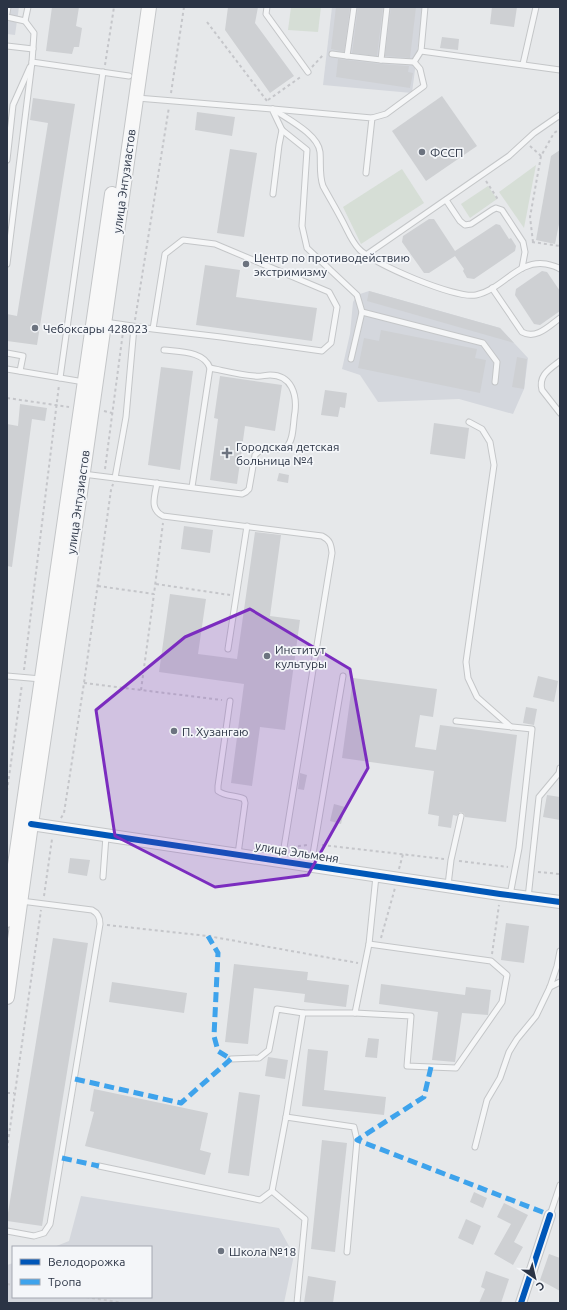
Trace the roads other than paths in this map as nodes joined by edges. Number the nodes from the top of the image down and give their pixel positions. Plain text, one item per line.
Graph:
1 (8, 7) edge
2 (28, 7) edge
3 (139, 7) edge
4 (149, 7) edge
5 (267, 7) edge
6 (354, 7) edge
7 (387, 7) edge
8 (425, 7) edge
9 (536, 7) edge
10 (7, 13) edge
11 (7, 17) edge
12 (25, 21) junction
13 (7, 46) edge
14 (33, 49) junction
15 (421, 51) junction
16 (332, 54) dead end
17 (347, 56) junction
18 (381, 60) junction
19 (32, 62) junction
20 (414, 62) junction
21 (523, 64) junction
22 (560, 70) edge
23 (103, 72) junction
24 (308, 72) road end
25 (134, 76) junction
26 (131, 98) junction
27 (10, 104) edge
28 (272, 108) junction
29 (560, 115) edge
30 (372, 118) junction
31 (282, 130) junction
32 (7, 160) edge
33 (366, 174) dead end
34 (273, 194) dead end
35 (446, 200) junction
36 (366, 255) junction
37 (7, 264) edge
38 (522, 268) junction
39 (560, 269) edge
40 (492, 288) junction
41 (362, 312) junction
42 (560, 318) edge
43 (99, 321) junction
44 (134, 326) junction
45 (153, 329) junction
46 (164, 350) dead end
47 (7, 353) edge
48 (351, 359) dead end
49 (560, 361) edge
50 (210, 368) junction
51 (7, 369) edge
52 (20, 371) junction
53 (60, 378) junction
54 (90, 382) junction
55 (495, 382) dead end
56 (560, 413) edge
57 (469, 422) dead end
58 (77, 474) junction
59 (115, 478) junction
60 (157, 483) junction
61 (192, 487) junction
62 (247, 526) junction
63 (228, 649) dead end
64 (7, 676) edge
65 (343, 676) dead end
66 (47, 680) junction
67 (230, 701) road end
68 (456, 721) dead end
69 (511, 727) junction
70 (560, 768) edge
71 (461, 816) dead end
72 (30, 824) junction
73 (106, 835) junction
74 (238, 854) junction
75 (282, 861) junction
76 (311, 866) junction
77 (376, 876) junction
78 (102, 877) dead end
79 (448, 886) junction
80 (505, 895) junction
81 (528, 898) junction
82 (12, 899) edge
83 (560, 902) edge
84 (7, 920) edge
85 (369, 944) junction
86 (560, 951) edge
87 (560, 982) edge
88 (550, 987) junction
89 (7, 997) edge
90 (303, 1013) junction
91 (355, 1013) junction
92 (231, 1059) dead end
93 (286, 1117) junction
94 (475, 1148) dead end
95 (100, 1166) dead end
96 (560, 1185) edge
97 (272, 1191) junction
98 (550, 1215) joint
99 (7, 1231) edge
100 (347, 1252) dead end
101 (297, 1303) edge
102 (522, 1303) edge

1 - 10 lane
2 - 12 lane
3 - 25 main road, улица Энтузиастов
4 - 25 main road, улица Энтузиастов
5 - 24 lane
6 - 17 lane
7 - 18 lane
8 - 15 lane
9 - 21 lane
11 - 12 lane
12 - 14 lane
13 - 14 lane
14 - 19 lane
15 - 20 lane
15 - 21 lane
16 - 17 lane
17 - 18 lane
18 - 20 lane
19 - 23 lane
19 - 27 lane
19 - 37 lane
20 - 30 lane
21 - 22 lane
23 - 25 lane
23 - 53 lane
25 - 26 main road, улица Энтузиастов
26 - 28 lane
26 - 43 main road, улица Энтузиастов
27 - 32 lane
28 - 30 lane
28 - 31 lane
28 - 36 lane
29 - 35 lane
30 - 33 lane
31 - 34 lane
31 - 41 lane
35 - 36 lane
35 - 38 lane
36 - 40 lane
38 - 39 lane
38 - 40 lane
40 - 42 lane
41 - 48 lane
41 - 55 lane
43 - 44 lane
43 - 54 main road, улица Энтузиастов
44 - 45 lane
44 - 59 lane
45 - 45 lane
46 - 50 lane
47 - 52 lane
49 - 56 lane
50 - 61 lane
50 - 61 lane
51 - 52 lane
52 - 53 lane
53 - 54 lane
54 - 58 main road, улица Энтузиастов
57 - 69 lane
58 - 59 lane
58 - 66 main road, улица Энтузиастов
59 - 60 lane
60 - 61 lane
60 - 62 lane
62 - 63 lane
62 - 75 lane
64 - 66 lane
65 - 76 lane
66 - 72 main road, улица Энтузиастов
66 - 82 main road, улица Энтузиастов
67 - 74 lane
68 - 69 lane
69 - 80 lane
70 - 81 lane
71 - 79 lane
72 - 73 street, улица Эльменя
72 - 82 main road, улица Энтузиастов
73 - 74 street, улица Эльменя
73 - 78 lane
74 - 75 street, улица Эльменя
75 - 76 street, улица Эльменя
76 - 77 street, улица Эльменя
77 - 79 street, улица Эльменя
77 - 85 lane
79 - 80 street, улица Эльменя
80 - 81 street, улица Эльменя
81 - 83 street, улица Эльменя
82 - 84 main road, улица Энтузиастов
82 - 89 main road, улица Энтузиастов
82 - 99 lane
85 - 91 lane
85 - 91 lane
86 - 88 lane
87 - 88 lane
88 - 94 lane
90 - 91 lane
90 - 92 lane
90 - 93 lane
93 - 97 lane
93 - 100 lane
95 - 97 lane
96 - 98 lane
97 - 101 lane
98 - 102 street

